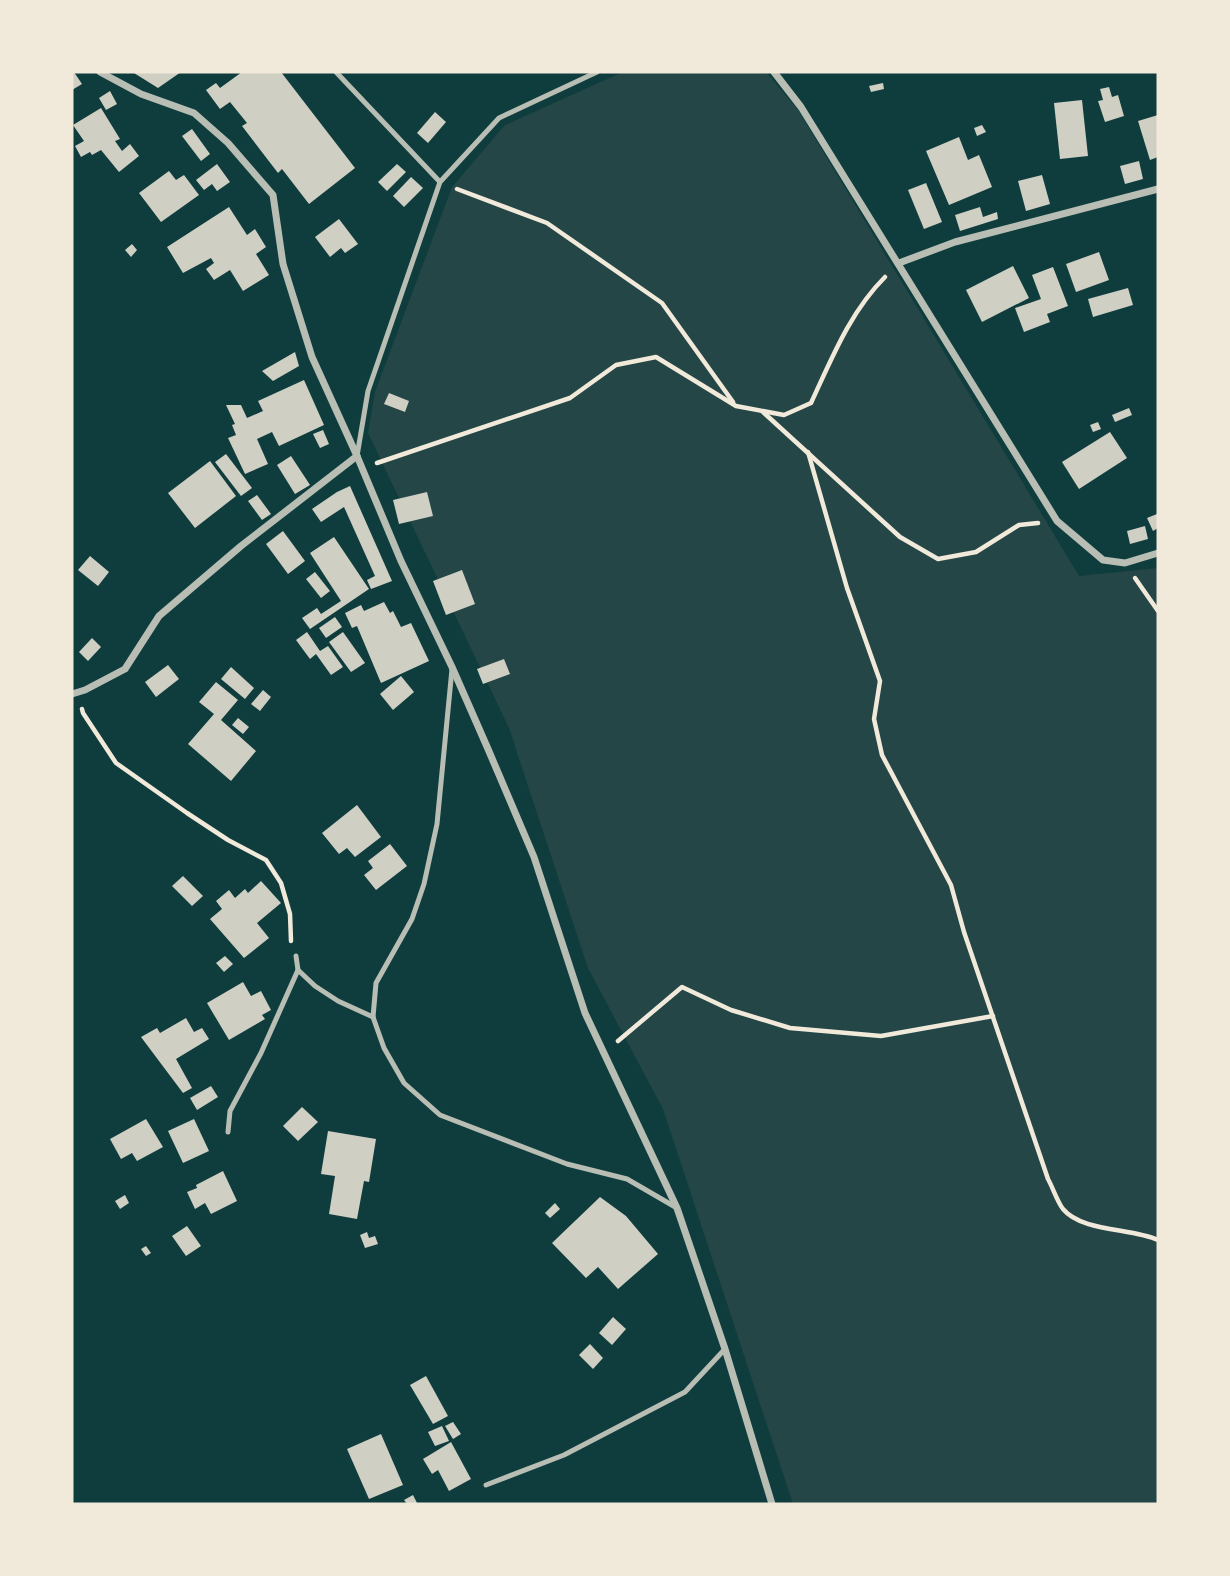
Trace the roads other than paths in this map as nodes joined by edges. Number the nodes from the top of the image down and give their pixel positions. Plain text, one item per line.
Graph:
1 (100, 72) edge
2 (336, 72) edge
3 (597, 72) edge
4 (774, 72) edge
5 (440, 182) junction
6 (1158, 190) edge
7 (899, 263) junction
8 (358, 456) junction
9 (1158, 553) edge
10 (452, 667) junction
11 (75, 693) edge
12 (296, 956) road end
13 (298, 970) junction
14 (373, 1017) junction
15 (228, 1132) dead end
16 (677, 1208) junction
17 (725, 1349) junction
18 (486, 1485) dead end
19 (772, 1504) edge

1 - 8 street
2 - 5 lane
3 - 5 lane
4 - 7 street
5 - 8 lane
6 - 7 street
7 - 9 street
8 - 10 street
8 - 11 street
10 - 14 lane
10 - 16 street
12 - 13 lane
13 - 14 lane
13 - 15 lane
14 - 16 lane
16 - 17 street
17 - 18 lane
17 - 19 street

